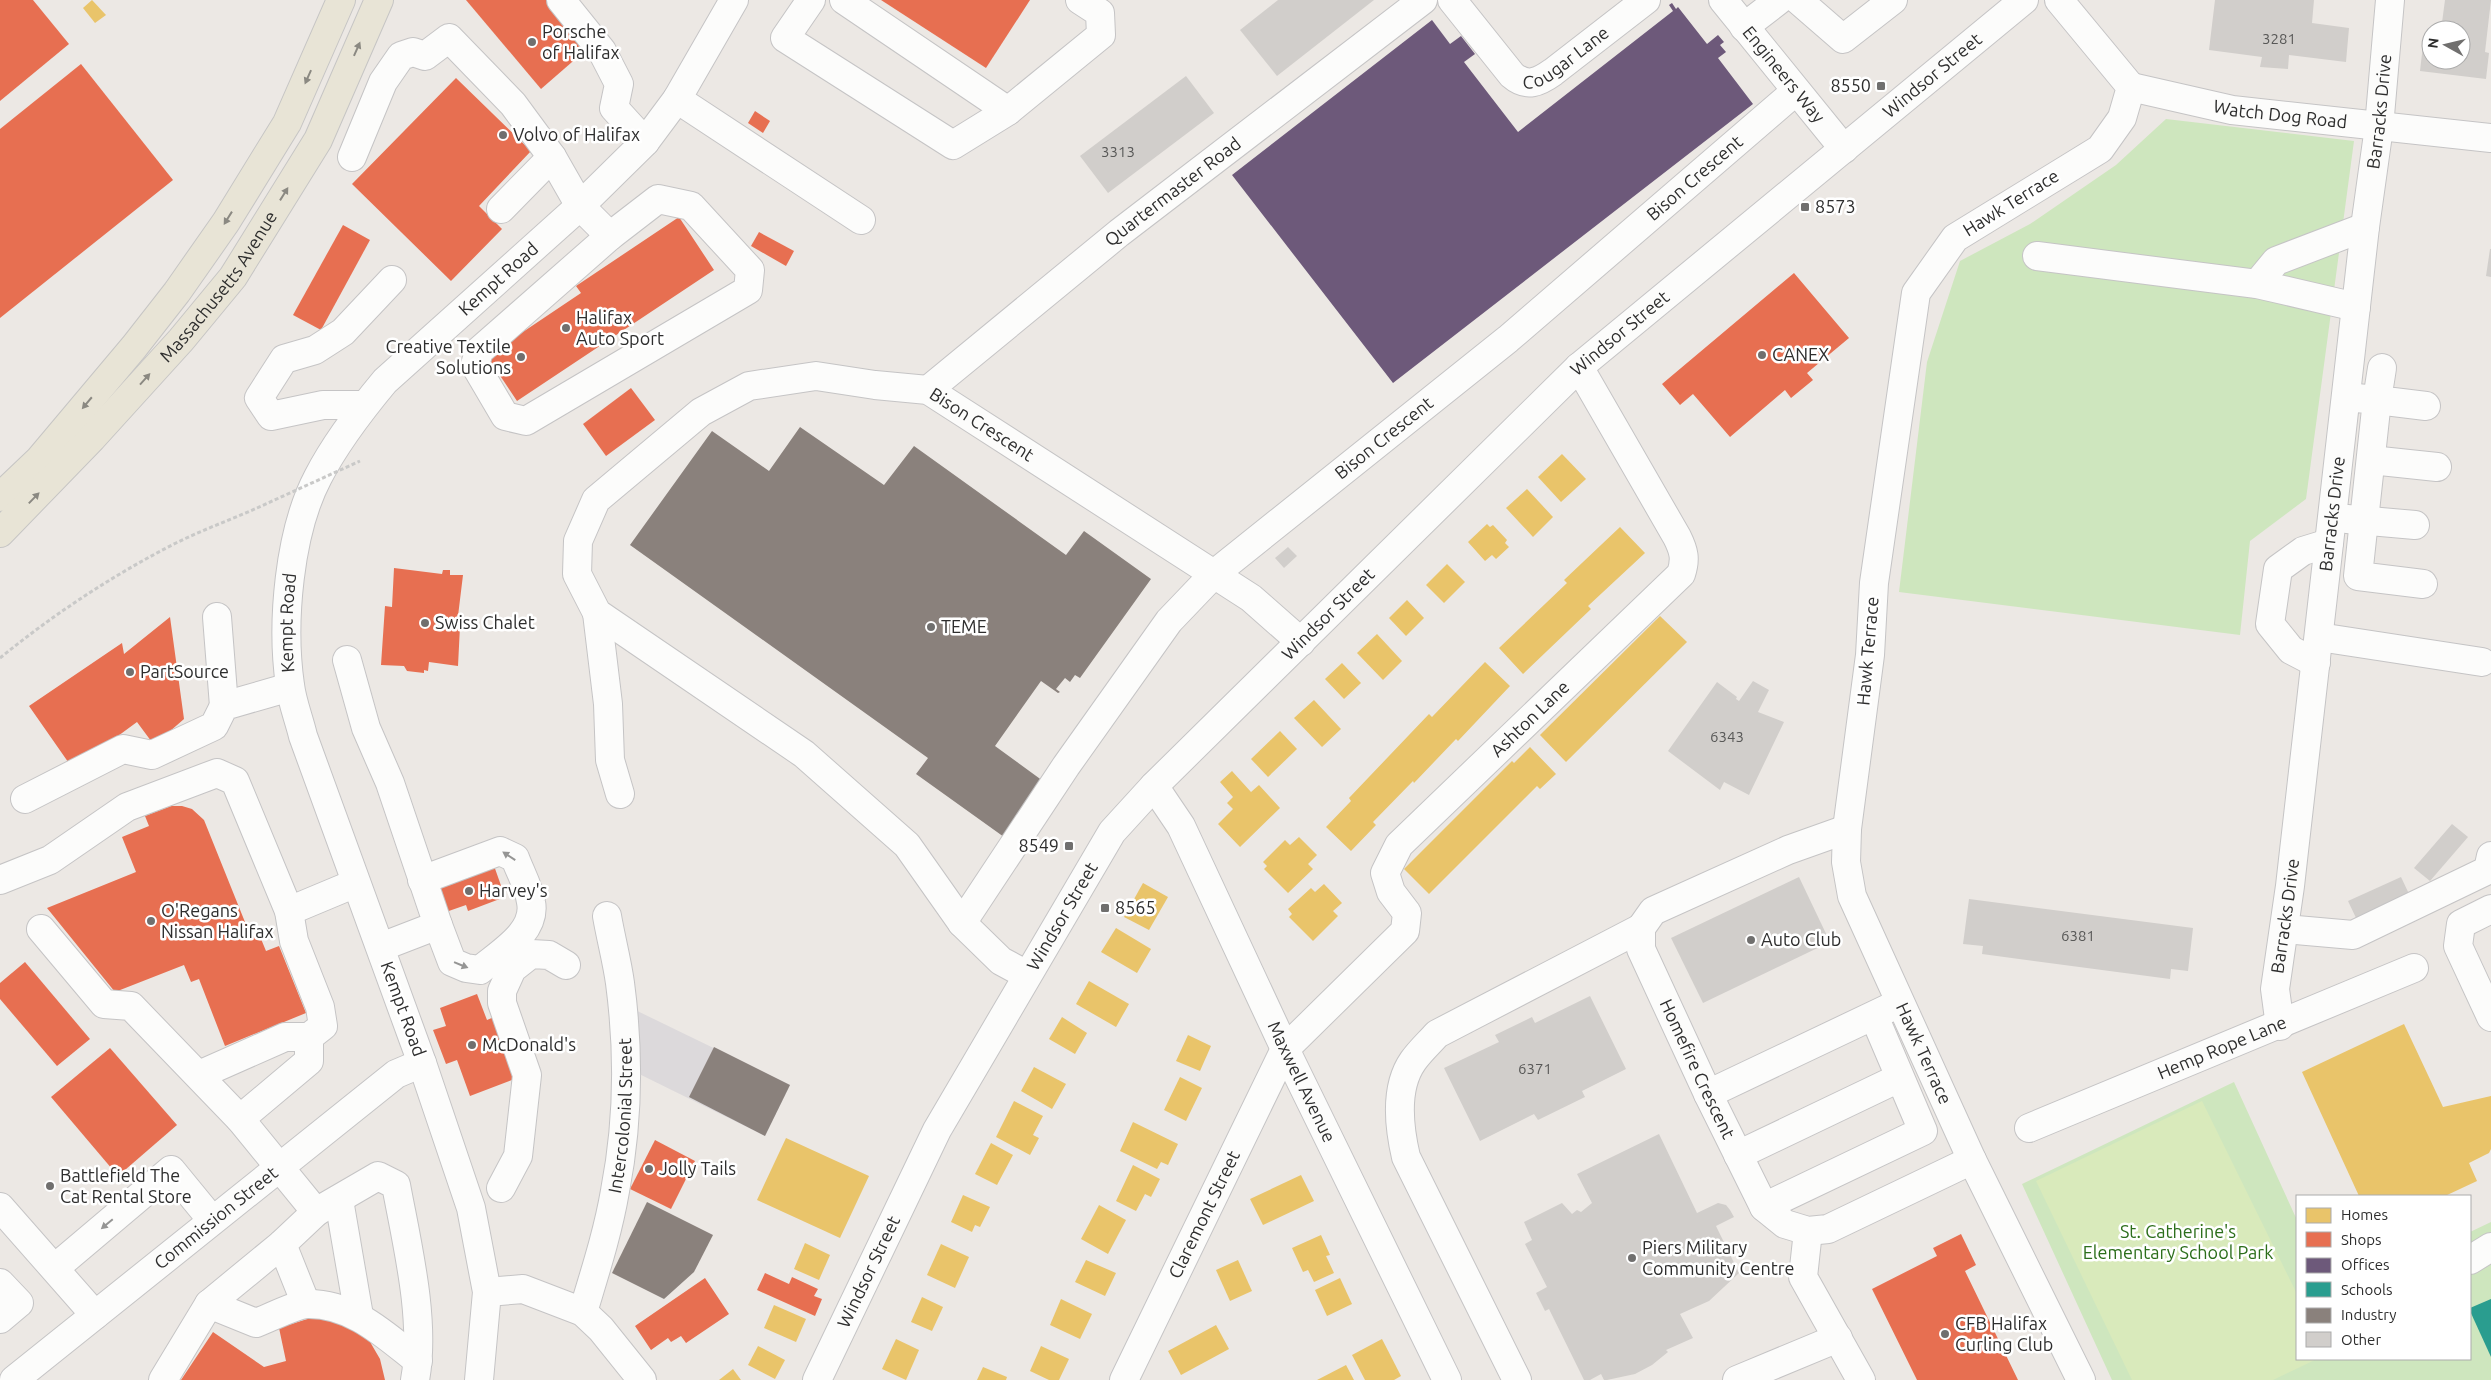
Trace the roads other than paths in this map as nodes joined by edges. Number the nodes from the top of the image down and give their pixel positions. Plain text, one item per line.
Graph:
1 (341, 0) edge
2 (378, 0) edge
3 (561, 0) edge
4 (734, 0) edge
5 (811, 0) edge
6 (844, 0) edge
7 (1080, 0) edge
8 (1423, 0) edge
9 (1452, 0) edge
10 (1646, 0) edge
11 (1722, 0) edge
12 (1779, 0) edge
13 (1798, 0) edge
14 (1892, 0) edge
15 (2024, 0) edge
16 (2059, 0) edge
17 (2390, 0) edge
18 (1744, 27) junction
19 (2131, 87) junction
20 (1796, 91) junction
21 (677, 99) junction
22 (1008, 111) junction
23 (2379, 127) junction
24 (2491, 138) edge
25 (645, 142) junction
26 (1844, 149) junction
27 (352, 157) dead end
28 (552, 157) junction
29 (580, 206) junction
30 (501, 209) dead end
31 (861, 220) dead end
32 (2365, 227) junction
33 (610, 236) junction
34 (2037, 256) dead end
35 (392, 280) dead end
36 (2256, 284) junction
37 (2356, 307) junction
38 (1579, 367) junction
39 (2382, 368) dead end
40 (928, 390) junction
41 (2346, 397) junction
42 (2377, 400) junction
43 (364, 405) junction
44 (2426, 406) dead end
45 (2370, 460) junction
46 (2437, 467) dead end
47 (0, 497) edge
48 (2364, 520) junction
49 (2415, 525) dead end
50 (2331, 530) junction
51 (0, 533) edge
52 (1213, 575) junction
53 (2423, 584) dead end
54 (597, 613) junction
55 (217, 617) dead end
56 (1301, 642) junction
57 (2317, 650) junction
58 (348, 660) dead end
59 (2482, 662) dead end
60 (290, 687) junction
61 (224, 706) junction
62 (1154, 786) junction
63 (620, 794) dead end
64 (25, 799) dead end
65 (1847, 829) junction
66 (2491, 856) edge
67 (0, 880) edge
68 (422, 880) junction
69 (356, 883) junction
70 (2491, 910) edge
71 (289, 911) junction
72 (607, 916) dead end
73 (962, 923) junction
74 (438, 925) junction
75 (1641, 928) junction
76 (40, 929) dead end
77 (2285, 929) junction
78 (381, 947) junction
79 (566, 964) dead end
80 (2414, 968) dead end
81 (1027, 975) junction
82 (1902, 1002) junction
83 (1874, 1016) junction
84 (2491, 1017) edge
85 (2280, 1026) junction
86 (309, 1037) junction
87 (1284, 1049) junction
88 (422, 1063) junction
89 (199, 1075) junction
90 (1899, 1078) junction
91 (526, 1091) dead end
92 (1708, 1094) junction
93 (240, 1118) junction
94 (2030, 1128) dead end
95 (1738, 1155) junction
96 (1972, 1160) junction
97 (279, 1167) junction
98 (327, 1206) junction
99 (0, 1207) edge
100 (1764, 1207) junction
101 (212, 1220) junction
102 (1808, 1231) junction
103 (282, 1244) junction
104 (2491, 1247) edge
105 (2471, 1259) edge
106 (55, 1268) junction
107 (0, 1283) edge
108 (486, 1292) junction
109 (210, 1304) junction
110 (306, 1304) junction
111 (583, 1312) junction
112 (95, 1315) junction
113 (359, 1316) junction
114 (0, 1319) edge
115 (1838, 1338) junction
116 (0, 1365) edge
117 (417, 1371) edge
118 (13, 1380) edge
119 (163, 1380) edge
120 (479, 1380) edge
121 (642, 1380) edge
122 (817, 1380) edge
123 (1124, 1380) edge
124 (1448, 1380) edge
125 (1517, 1380) edge
126 (1737, 1380) edge
127 (1861, 1380) edge
128 (2081, 1380) edge

1 -> 47 main road, Massachusetts Avenue
51 -> 2 main road, Massachusetts Avenue
3 - 25 street
4 - 21 street, Kempt Road
5 - 22 street
6 - 22 street
7 - 22 street
8 - 40 street, Quartermaster Road
9 - 10 street, Cougar Lane
11 - 18 street, Engineers Way
12 - 18 street
13 - 14 street
15 - 26 street, Windsor Street
16 - 19 street
17 - 23 street, Barracks Drive
18 - 20 street, Engineers Way
19 - 23 street, Watch Dog Road
19 - 65 street, Hawk Terrace
20 - 26 street, Engineers Way
20 - 52 street, Bison Crescent
21 - 25 street, Kempt Road
21 - 31 street
23 - 24 street, Watch Dog Road
23 - 32 street, Barracks Drive
25 - 29 street, Kempt Road
26 - 38 street, Windsor Street
27 - 28 street
28 - 29 street
28 - 30 street
29 - 33 street
29 - 43 street, Kempt Road
32 - 36 street
32 - 37 street, Barracks Drive
33 - 33 street
34 - 36 street
35 - 43 street
36 - 37 street
37 - 41 street, Barracks Drive
38 - 56 street, Windsor Street
38 - 87 street, Ashton Lane
39 - 42 street
40 - 52 street, Bison Crescent
40 - 54 street, Bison Crescent
41 - 42 street
41 - 50 street, Barracks Drive
42 - 44 street
42 - 45 street
43 - 60 street, Kempt Road
45 - 46 street
45 - 48 street
48 - 49 street
48 - 50 street
48 - 53 street
50 - 57 street, Barracks Drive
50 - 57 street
52 - 56 street
52 - 73 street
54 - 63 street
54 - 73 street, Bison Crescent
55 - 61 street
56 - 62 street, Windsor Street
57 - 59 street
57 - 77 street, Barracks Drive
58 - 68 street
60 - 61 street
60 - 69 street, Kempt Road
61 - 64 street
62 - 81 street, Windsor Street
62 - 87 street, Maxwell Avenue
65 - 75 street
65 - 82 street, Hawk Terrace
66 - 77 street
67 - 71 street
68 - 74 street
74 -> 68 street
69 - 71 street
69 - 78 street, Kempt Road
70 - 84 street
71 - 86 street
72 - 111 street, Intercolonial Street
73 - 81 street, Bison Crescent
74 - 78 street
75 - 92 street, Homefire Crescent
75 - 125 street
76 - 89 street
77 - 85 street, Barracks Drive
78 - 88 street, Kempt Road
79 - 91 street
80 - 85 street, Hemp Rope Lane
81 - 122 street, Windsor Street
82 - 83 street
82 - 96 street, Hawk Terrace
83 - 90 street
83 - 92 street
85 - 94 street, Hemp Rope Lane
86 - 89 street
86 - 93 street
87 - 123 street, Claremont Street
87 - 124 street, Maxwell Avenue
88 - 97 street, Commission Street
88 - 108 street, Kempt Road
89 - 93 street
90 - 95 street
90 - 100 street
92 - 95 street, Homefire Crescent
93 - 97 street
95 - 100 street, Homefire Crescent
96 - 102 street, Homefire Crescent
96 - 128 street, Hawk Terrace
97 - 98 street
97 - 101 street, Commission Street
98 - 103 street
98 - 113 street
98 - 117 street
99 - 106 street
100 - 102 street, Homefire Crescent
101 -> 106 street
101 - 112 street, Commission Street
102 - 115 street
103 - 109 street
103 - 110 street
104 - 105 street
106 - 112 street
107 - 114 street
108 - 111 street
108 - 120 street, Kempt Road
109 - 110 street
109 - 119 street
110 - 113 street
111 - 121 street
112 - 118 street, Commission Street
113 - 117 street
115 - 126 street
115 - 127 street
116 - 118 street

